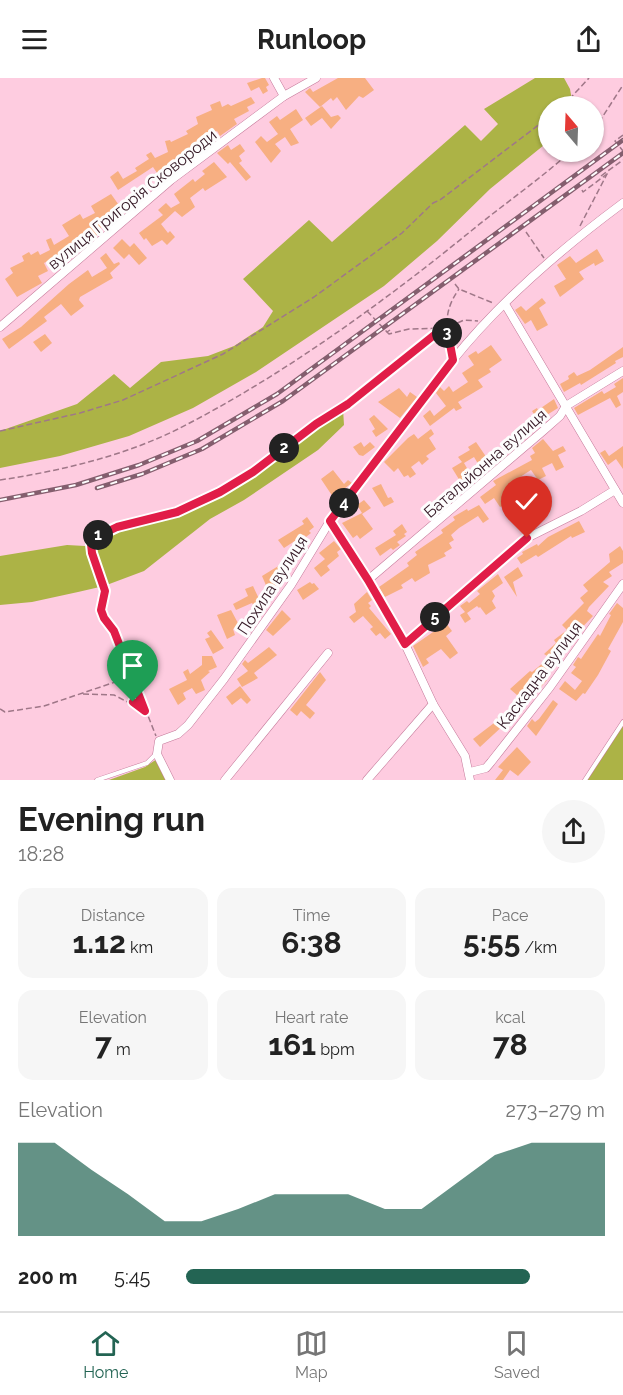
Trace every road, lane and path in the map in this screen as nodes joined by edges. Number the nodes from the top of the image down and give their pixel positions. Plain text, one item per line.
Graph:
1 (274, 78) edge
2 (316, 78) edge
3 (589, 78) edge
4 (623, 85) edge
5 (285, 96) junction
6 (572, 96) edge
7 (604, 114) edge
8 (538, 125) edge
9 (623, 135) edge
10 (623, 151) edge
11 (623, 160) edge
12 (558, 162) edge
13 (606, 173) junction
14 (600, 176) dead end
15 (582, 190) dead end
16 (623, 203) edge
17 (580, 226) dead end
18 (526, 232) dead end
19 (548, 264) junction
20 (455, 284) dead end
21 (459, 289) junction
22 (505, 304) junction
23 (366, 310) junction
24 (484, 324) junction
25 (0, 327) edge
26 (447, 328) junction
27 (390, 330) dead end
28 (387, 332) junction
29 (453, 360) junction
30 (623, 371) edge
31 (566, 406) junction
32 (0, 431) edge
33 (0, 480) edge
34 (615, 490) junction
35 (623, 503) edge
36 (330, 521) junction
37 (368, 580) junction
38 (623, 584) edge
39 (405, 644) junction
40 (328, 653) dead end
41 (130, 677) junction
42 (82, 694) junction
43 (433, 704) junction
44 (0, 709) edge
45 (145, 711) junction
46 (623, 722) edge
47 (159, 741) junction
48 (157, 754) junction
49 (470, 776) edge
50 (97, 780) edge
51 (170, 780) edge
52 (225, 780) edge
53 (367, 780) edge
54 (585, 780) edge

1 - 5 street
2 - 5 street, вулиця Григорія Сковороди
3 - 6 path
4 - 7 path
5 - 25 street, вулиця Григорія Сковороди
8 - 32 path
9 - 10 path
11 - 13 path
12 - 23 path
13 - 14 path
13 - 15 path
13 - 17 path
16 - 19 street, Похила вулиця
18 - 19 path
19 - 22 street, Похила вулиця
20 - 21 path
21 - 22 path
21 - 26 path
22 - 24 street, Похила вулиця
22 - 31 street
23 - 28 path
23 - 33 path
24 - 26 path
24 - 29 street, Похила вулиця
26 - 28 path
26 - 29 path
26 - 41 path
27 - 28 path
29 - 36 street, Похила вулиця
30 - 31 street, Батальйонна вулиця
31 - 34 street
31 - 37 street, Батальйонна вулиця
34 - 35 street
34 - 39 street
36 - 37 street
36 - 47 street, Похила вулиця
37 - 39 street
38 - 49 street, Каскадна вулиця
39 - 43 street
40 - 52 street
41 - 42 path
41 - 45 path
42 - 44 path
42 - 45 path
43 - 49 street
43 - 53 street
45 - 47 path
46 - 54 lane
47 - 48 street
48 - 50 lane
48 - 51 street

